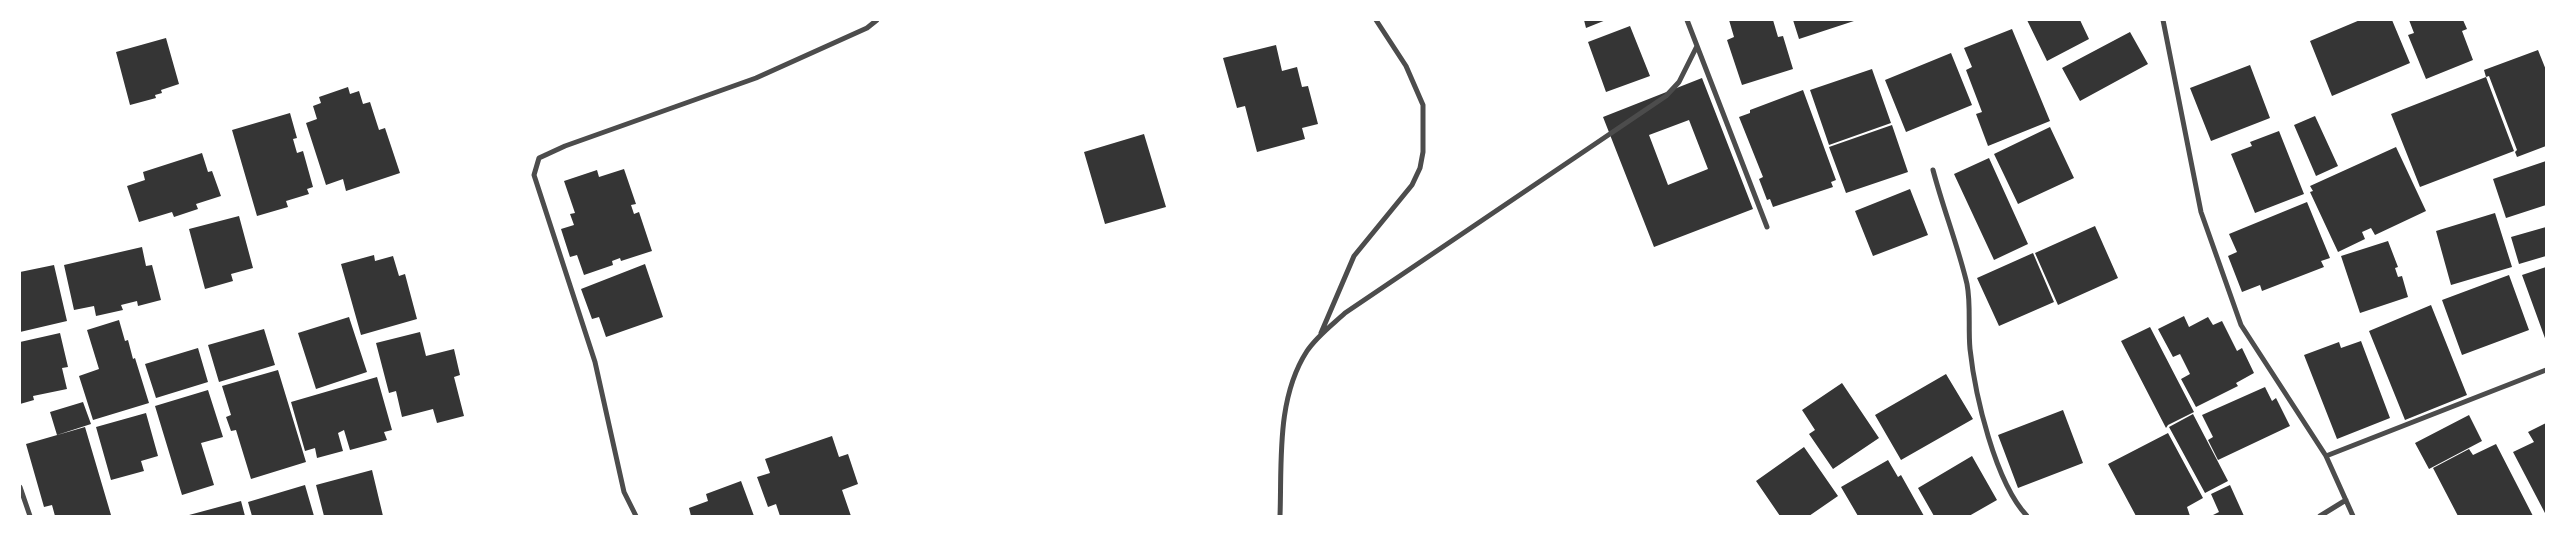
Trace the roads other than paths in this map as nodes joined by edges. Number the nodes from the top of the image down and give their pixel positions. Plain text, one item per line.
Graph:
1 (876, 20) edge
2 (1376, 20) edge
3 (1687, 20) edge
4 (2163, 20) edge
5 (1697, 46) junction
6 (1933, 170) dead end
7 (1767, 227) dead end
8 (1320, 336) junction
9 (2546, 370) edge
10 (2326, 456) junction
11 (20, 487) edge
12 (2346, 500) junction
13 (30, 516) edge
14 (636, 516) edge
15 (1280, 516) edge
16 (2027, 516) edge
17 (2320, 516) edge
18 (2353, 516) edge

1 - 14 street
2 - 8 street
3 - 5 street
4 - 10 street
5 - 7 street
5 - 8 street
6 - 16 street
8 - 15 street
9 - 10 street
10 - 12 street
11 - 13 street
12 - 17 street
12 - 18 street

